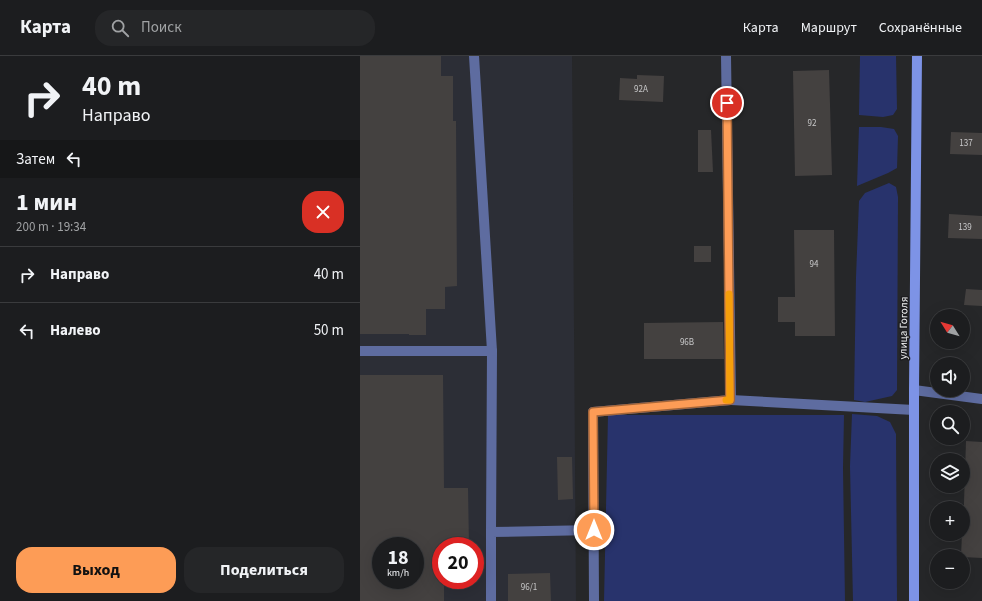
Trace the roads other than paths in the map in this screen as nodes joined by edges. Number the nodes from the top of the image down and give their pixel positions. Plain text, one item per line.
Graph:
1 (474, 56) edge
2 (726, 56) edge
3 (917, 56) edge
4 (360, 351) edge
5 (492, 351) junction
6 (914, 390) junction
7 (982, 399) edge
8 (730, 400) junction
9 (914, 410) junction
10 (594, 530) junction
11 (491, 532) junction
12 (491, 601) edge
13 (594, 601) edge
14 (914, 601) edge

1 - 5 street
2 - 8 street
3 - 6 street, улица Гоголя
4 - 5 street
5 - 11 street
6 - 7 street
6 - 9 street, улица Гоголя
8 - 9 street
8 - 10 street
9 - 14 street, улица Гоголя
10 - 11 street
10 - 13 street
11 - 12 street

